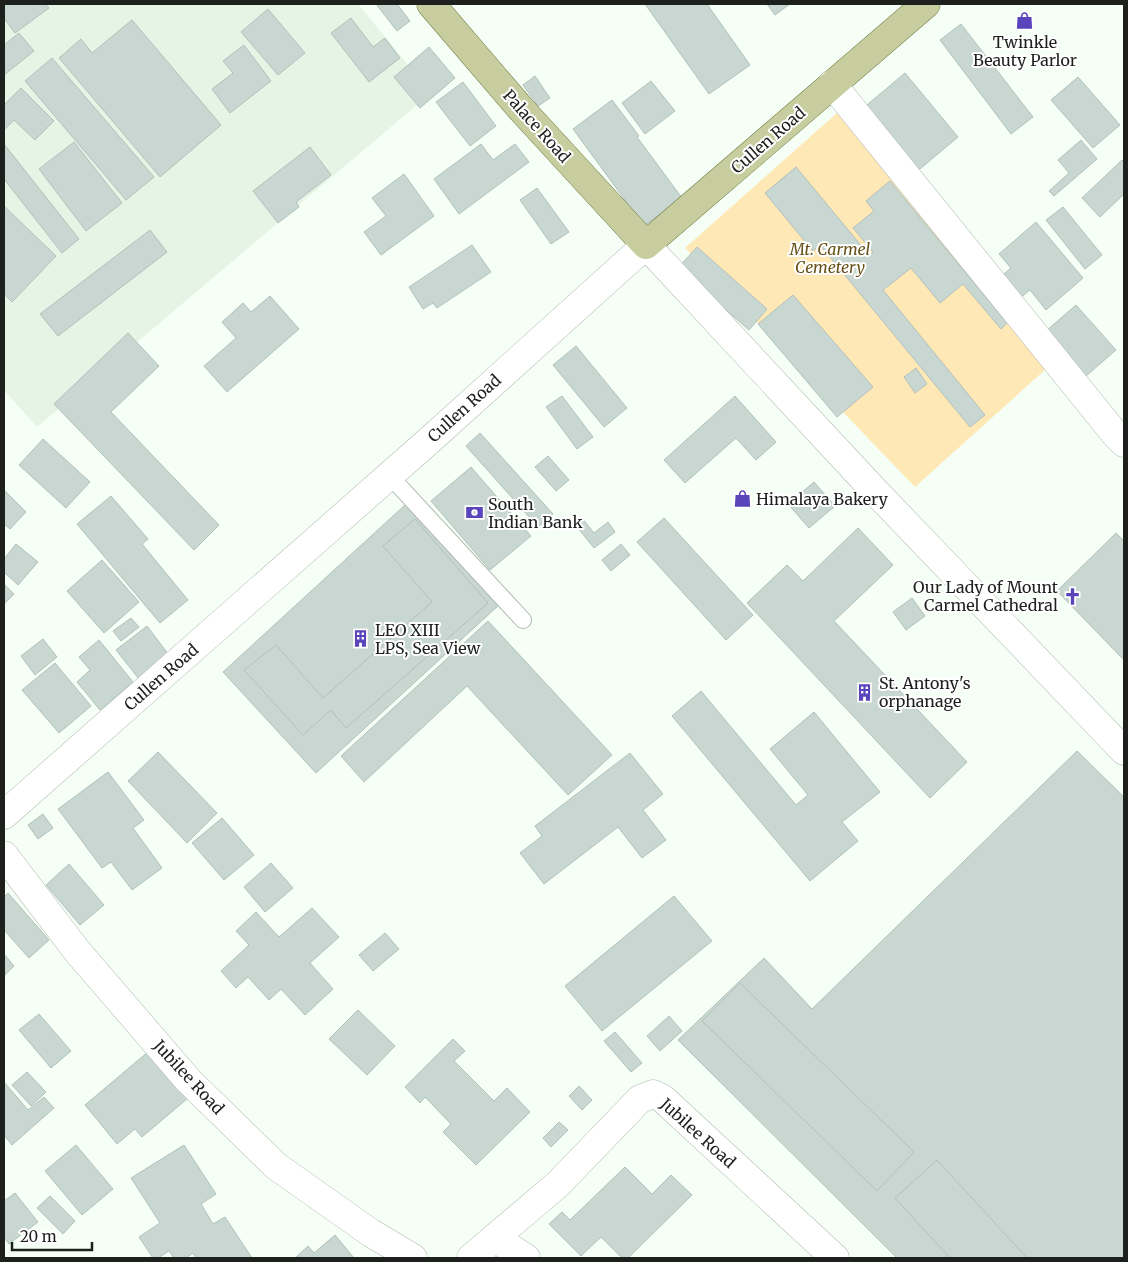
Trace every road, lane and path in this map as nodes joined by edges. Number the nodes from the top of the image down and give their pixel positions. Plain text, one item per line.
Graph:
1 (432, 4) edge
2 (926, 4) edge
3 (832, 84) junction
4 (646, 245) junction
5 (1124, 443) edge
6 (389, 475) junction
7 (523, 620) dead end
8 (1124, 751) edge
9 (4, 815) edge
10 (4, 855) edge
11 (495, 1238) junction
12 (413, 1258) edge
13 (471, 1258) edge
14 (526, 1258) edge
15 (835, 1258) edge

1 - 4 main road, Palace Road
2 - 3 main road, Cullen Road
3 - 4 main road, Cullen Road
3 - 5 main road
4 - 6 main road, Cullen Road
4 - 8 main road
6 - 7 lane
6 - 9 main road, Cullen Road
10 - 12 main road, Jubilee Road
11 - 13 main road, Jubilee Road
11 - 14 main road
11 - 15 main road, Jubilee Road

